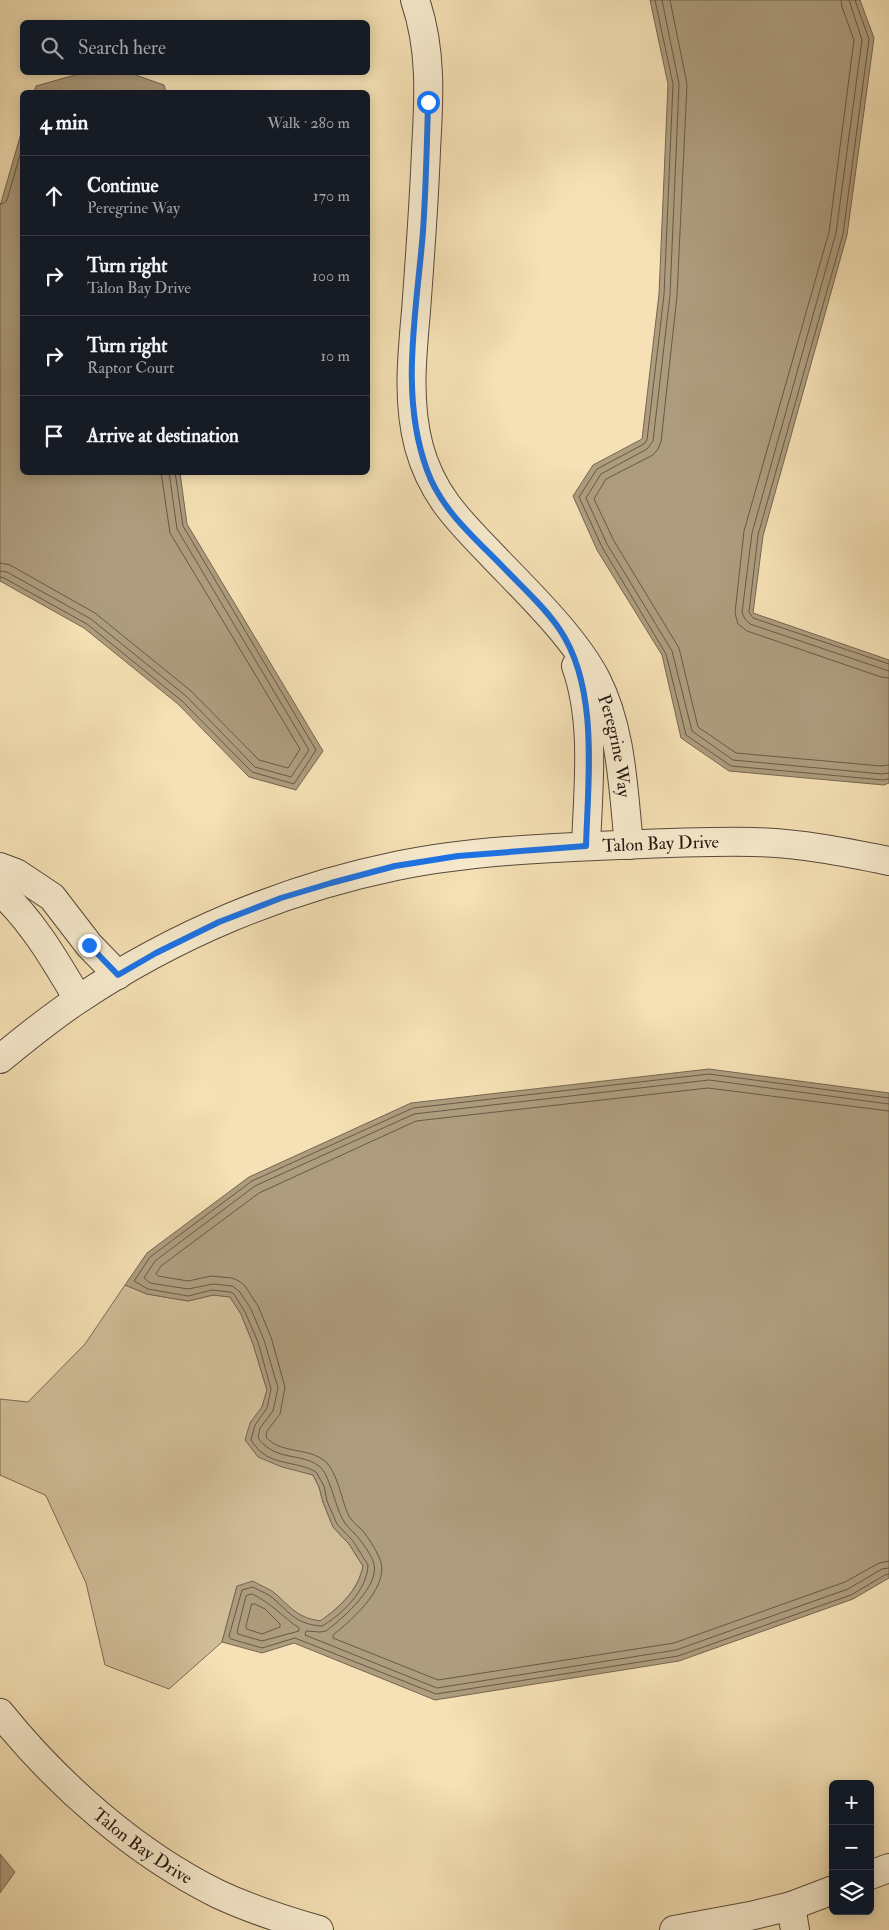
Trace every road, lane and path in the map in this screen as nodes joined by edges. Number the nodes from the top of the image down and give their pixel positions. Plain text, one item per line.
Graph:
1 (415, 0) edge
2 (560, 630) junction
3 (629, 845) junction
4 (586, 846) junction
5 (889, 862) edge
6 (0, 867) edge
7 (0, 890) edge
8 (118, 975) junction
9 (78, 999) junction
10 (0, 1059) edge
11 (0, 1712) edge
12 (889, 1868) edge
13 (874, 1874) edge
14 (829, 1893) edge
15 (793, 1918) edge
16 (752, 1923) edge
17 (319, 1930) edge
18 (674, 1930) edge

1 - 2 street, Peregrine Way
2 - 3 street, Peregrine Way
2 - 4 street, Peregrine Way
3 - 4 street, Talon Bay Drive
3 - 5 street, Talon Bay Drive
4 - 8 street, Talon Bay Drive
6 - 8 street
7 - 9 street
8 - 9 street, Talon Bay Drive
9 - 10 street, Talon Bay Drive
11 - 17 street, Talon Bay Drive
12 - 13 street
14 - 15 street
15 - 16 street
16 - 18 street

